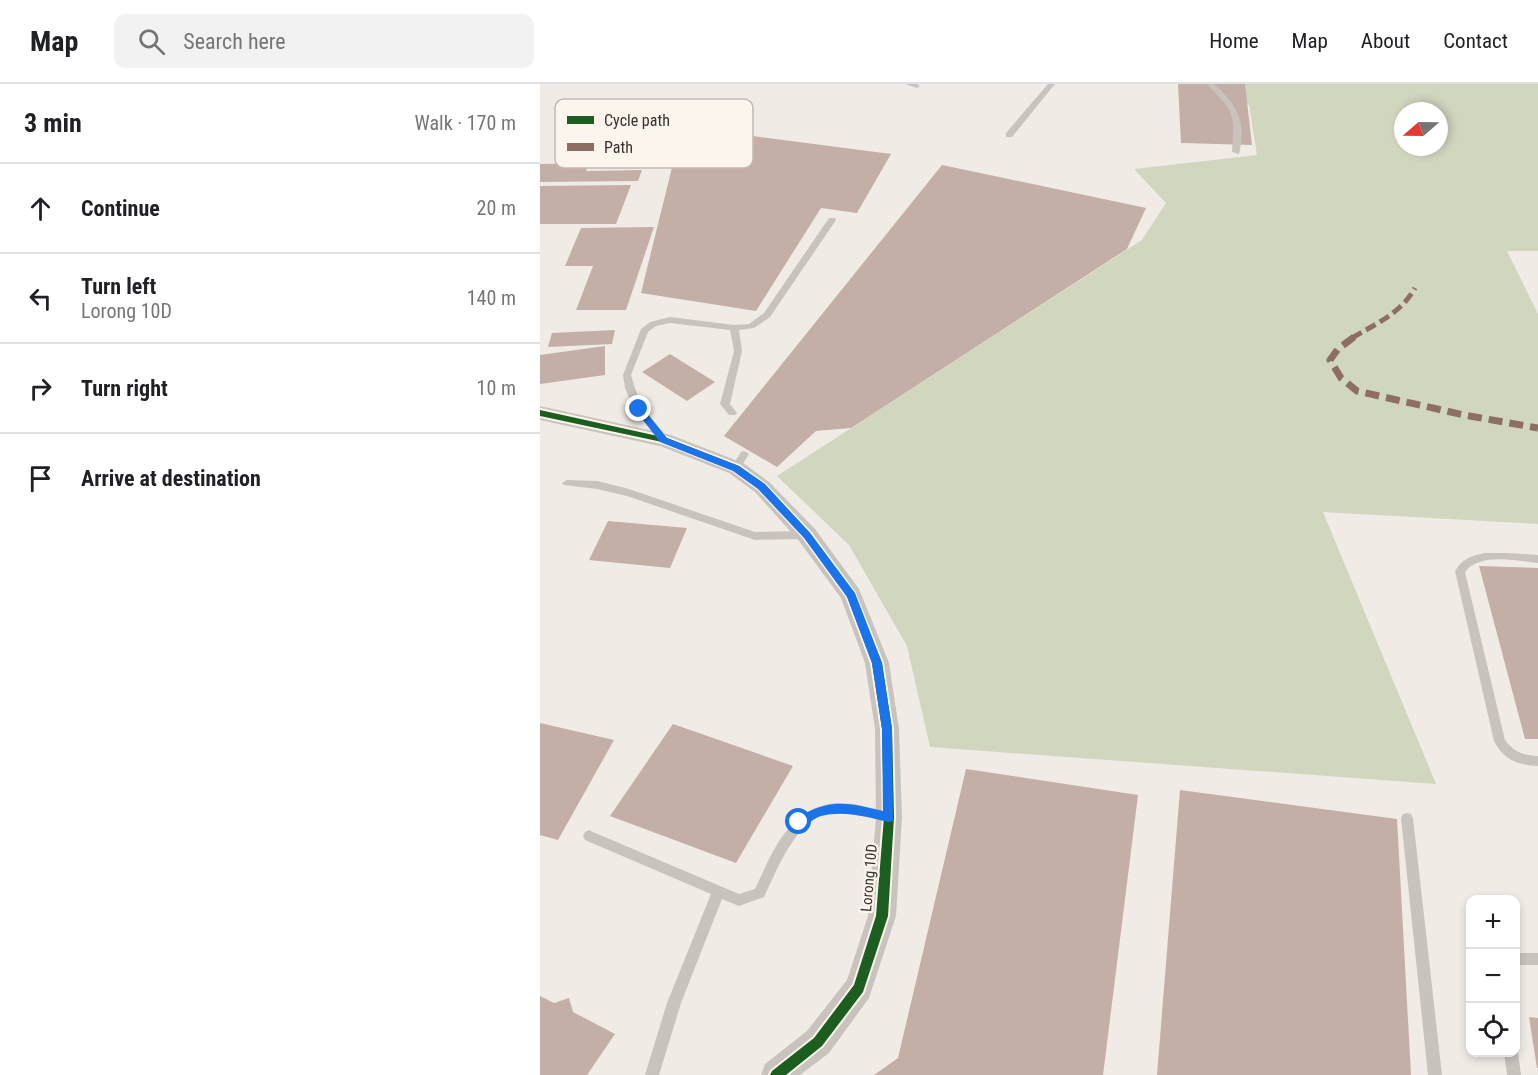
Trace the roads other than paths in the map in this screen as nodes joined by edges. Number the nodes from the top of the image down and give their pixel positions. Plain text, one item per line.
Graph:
1 (908, 84) edge
2 (1052, 84) edge
3 (1210, 84) edge
4 (917, 86) dead end
5 (1009, 135) dead end
6 (1236, 152) dead end
7 (832, 220) dead end
8 (734, 328) junction
9 (732, 413) dead end
10 (543, 415) edge
11 (664, 440) junction
12 (567, 483) dead end
13 (807, 535) junction
14 (1538, 559) edge
15 (1538, 761) edge
16 (889, 817) junction
17 (1407, 818) dead end
18 (589, 836) dead end
19 (718, 892) junction
20 (1520, 959) edge
21 (1538, 959) edge
22 (1512, 1057) edge
23 (652, 1075) edge
24 (776, 1075) edge
25 (1436, 1075) edge
26 (1514, 1075) edge

1 - 4 lane
2 - 5 lane
3 - 6 lane
7 - 8 lane
8 - 9 lane
8 - 11 lane
10 - 11 street, Lorong 10D
11 - 13 street, Lorong 10D
12 - 13 lane
13 - 16 street, Lorong 10D
14 - 15 lane
16 - 19 lane
16 - 24 street, Lorong 10D
17 - 25 lane
18 - 19 lane
19 - 23 lane
20 - 21 lane
22 - 26 lane

